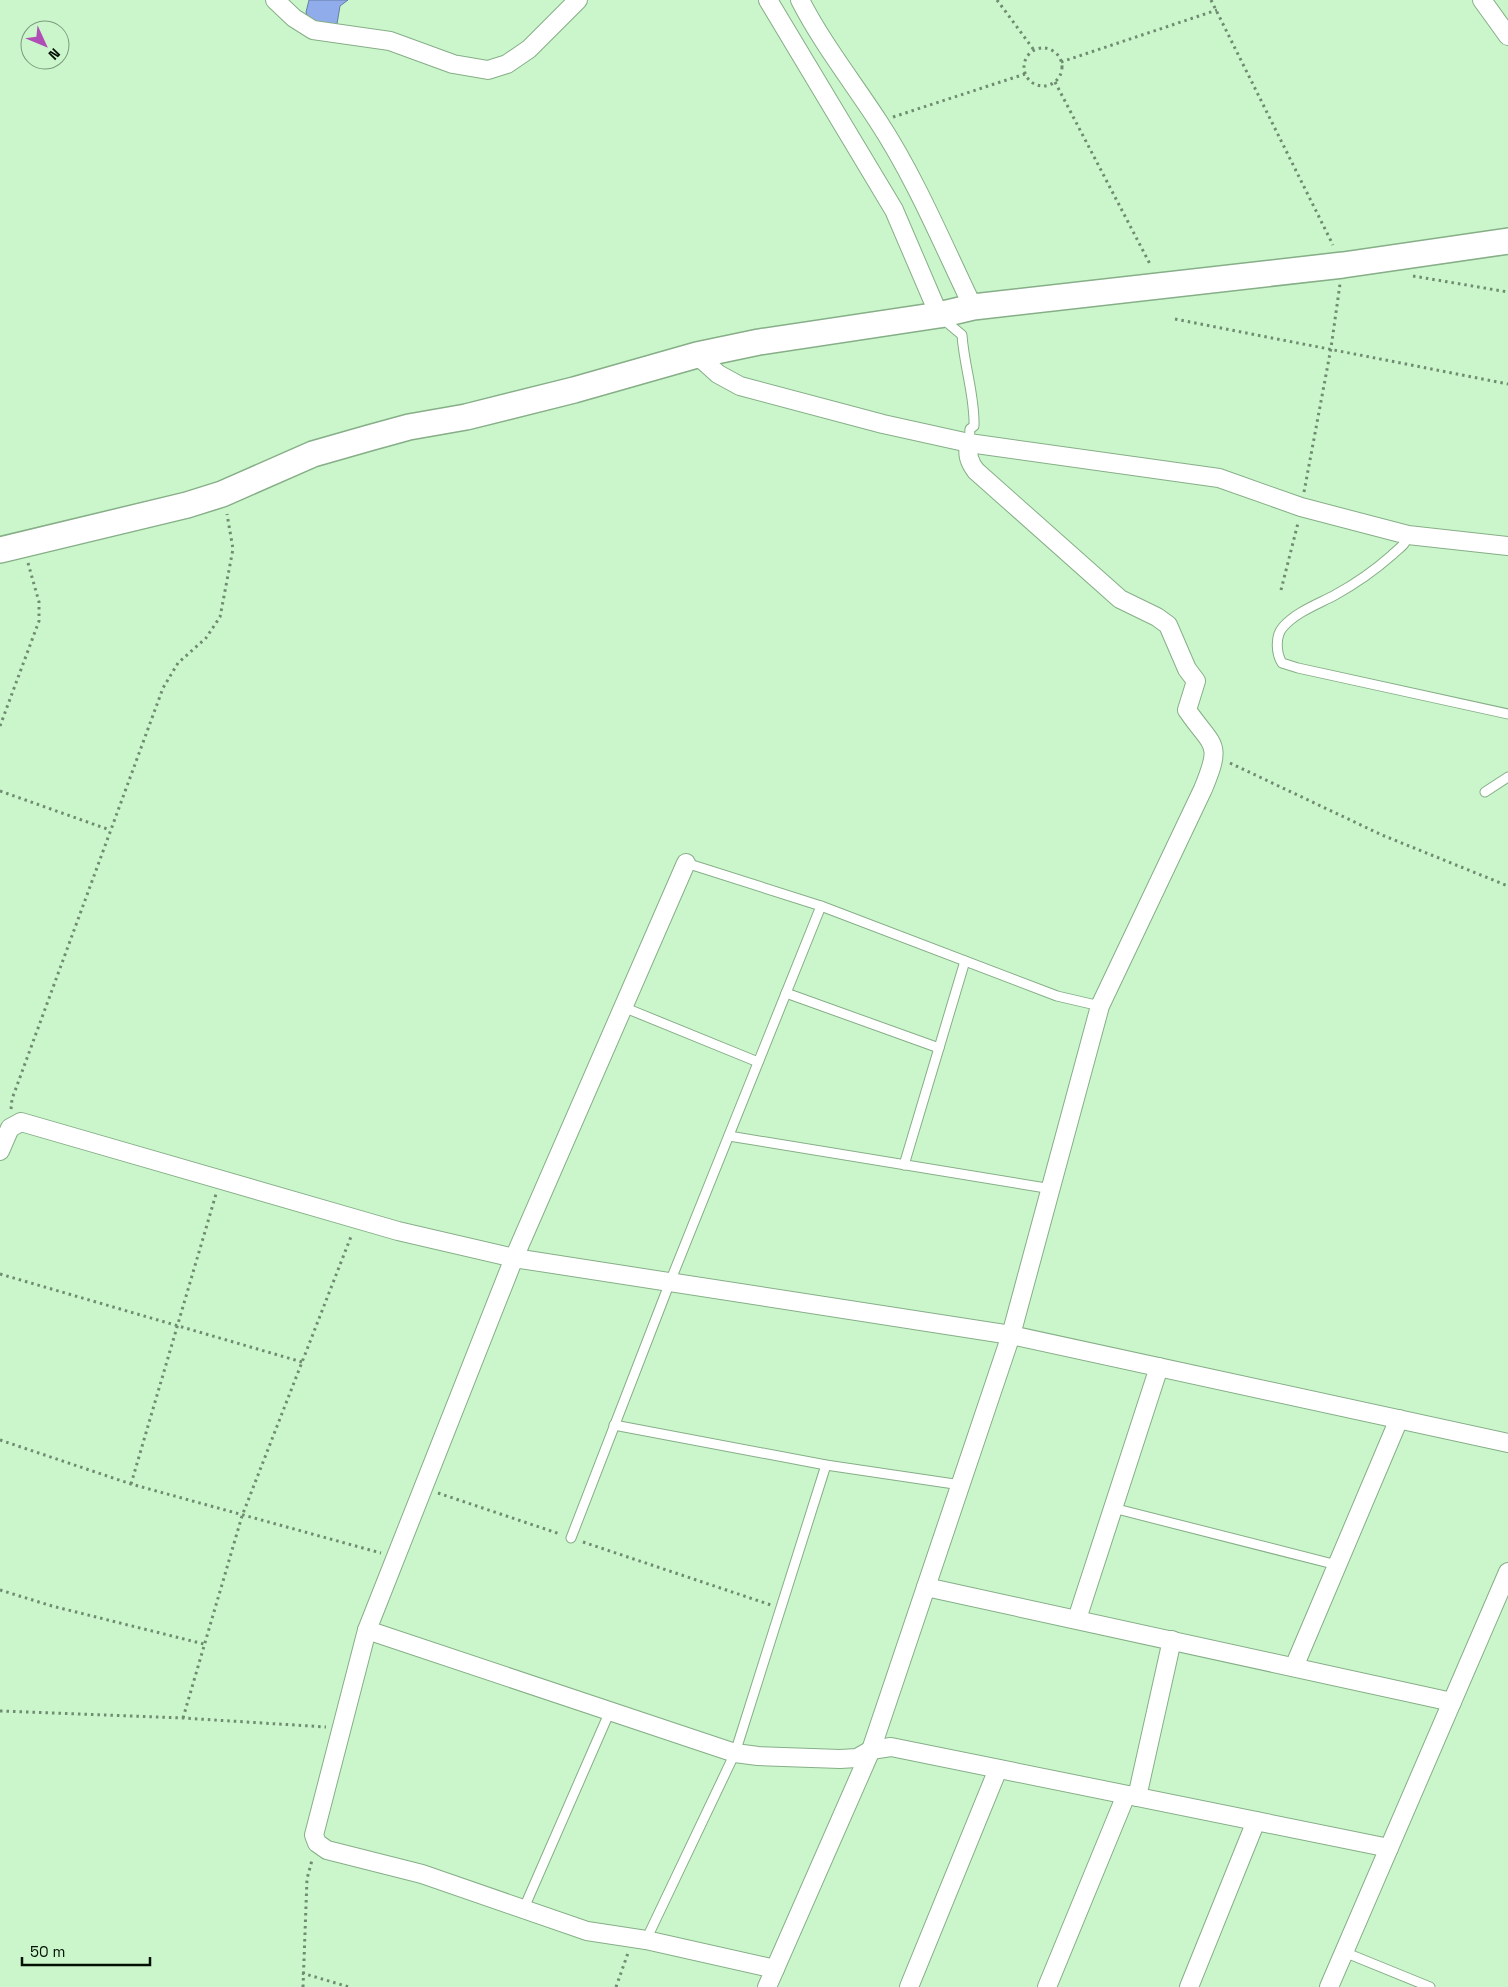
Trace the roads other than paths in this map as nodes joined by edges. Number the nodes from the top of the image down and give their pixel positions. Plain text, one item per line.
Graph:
1 (275, 0) edge
2 (578, 0) edge
3 (768, 0) edge
4 (800, 0) edge
5 (1482, 0) edge
6 (1508, 36) edge
7 (1508, 241) edge
8 (973, 307) junction
9 (939, 315) junction
10 (697, 355) junction
11 (969, 443) junction
12 (1408, 535) junction
13 (1508, 546) edge
14 (11, 547) edge
15 (1508, 714) edge
16 (1508, 777) edge
17 (1486, 792) dead end
18 (686, 863) joint
19 (821, 906) junction
20 (965, 961) junction
21 (786, 993) junction
22 (1100, 1006) junction
23 (623, 1007) junction
24 (939, 1048) junction
25 (758, 1062) junction
26 (729, 1136) junction
27 (0, 1151) edge
28 (904, 1164) junction
29 (1052, 1189) junction
30 (514, 1258) junction
31 (670, 1282) junction
32 (1011, 1335) junction
33 (1159, 1367) junction
34 (1399, 1420) junction
35 (614, 1425) junction
36 (1508, 1443) edge
37 (826, 1464) junction
38 (961, 1485) junction
39 (1113, 1508) junction
40 (570, 1538) road end
41 (1337, 1565) junction
42 (1508, 1572) edge
43 (926, 1587) junction
44 (1077, 1619) junction
45 (367, 1630) junction
46 (1172, 1640) junction
47 (1294, 1668) junction
48 (1452, 1702) junction
49 (610, 1711) junction
50 (871, 1750) junction
51 (734, 1753) junction
52 (998, 1768) junction
53 (1131, 1796) junction
54 (1256, 1821) junction
55 (1389, 1848) junction
56 (524, 1908) junction
57 (640, 1940) junction
58 (1344, 1952) junction
59 (774, 1970) junction
60 (767, 1987) edge
61 (910, 1987) edge
62 (1047, 1987) edge
63 (1189, 1987) edge
64 (1329, 1987) edge
65 (1430, 1987) edge

1 - 2 street
3 - 9 street
4 - 8 street
5 - 6 street
7 - 8 street
8 - 9 street
9 - 10 street
9 - 11 lane
10 - 11 street
10 - 14 street
11 - 12 street
11 - 22 street
12 - 13 street
12 - 15 lane
16 - 17 lane
18 - 19 lane
18 - 23 street
19 - 20 lane
19 - 21 lane
20 - 22 lane
20 - 24 lane
21 - 24 lane
21 - 25 lane
22 - 29 street
23 - 25 lane
23 - 30 street
24 - 28 lane
25 - 26 lane
26 - 28 lane
26 - 31 lane
27 - 30 street
28 - 29 lane
29 - 32 street
30 - 31 street
30 - 45 street
31 - 32 street
31 - 35 lane
32 - 33 street
32 - 38 street
33 - 34 street
33 - 39 street
34 - 36 street
34 - 41 street
35 - 37 lane
35 - 40 lane
37 - 38 lane
37 - 51 lane
38 - 43 street
39 - 41 lane
39 - 44 street
41 - 47 street
42 - 48 street
43 - 44 street
43 - 50 street
44 - 46 street
45 - 49 street
45 - 56 street
46 - 47 street
46 - 53 street
47 - 48 street
48 - 55 street
49 - 51 street
49 - 56 lane
50 - 51 street
50 - 52 street
50 - 59 street
51 - 57 lane
52 - 53 street
52 - 61 street
53 - 54 street
53 - 62 street
54 - 55 street
54 - 63 street
55 - 58 street
56 - 57 street
57 - 59 street
58 - 64 street
58 - 65 lane
59 - 60 street

